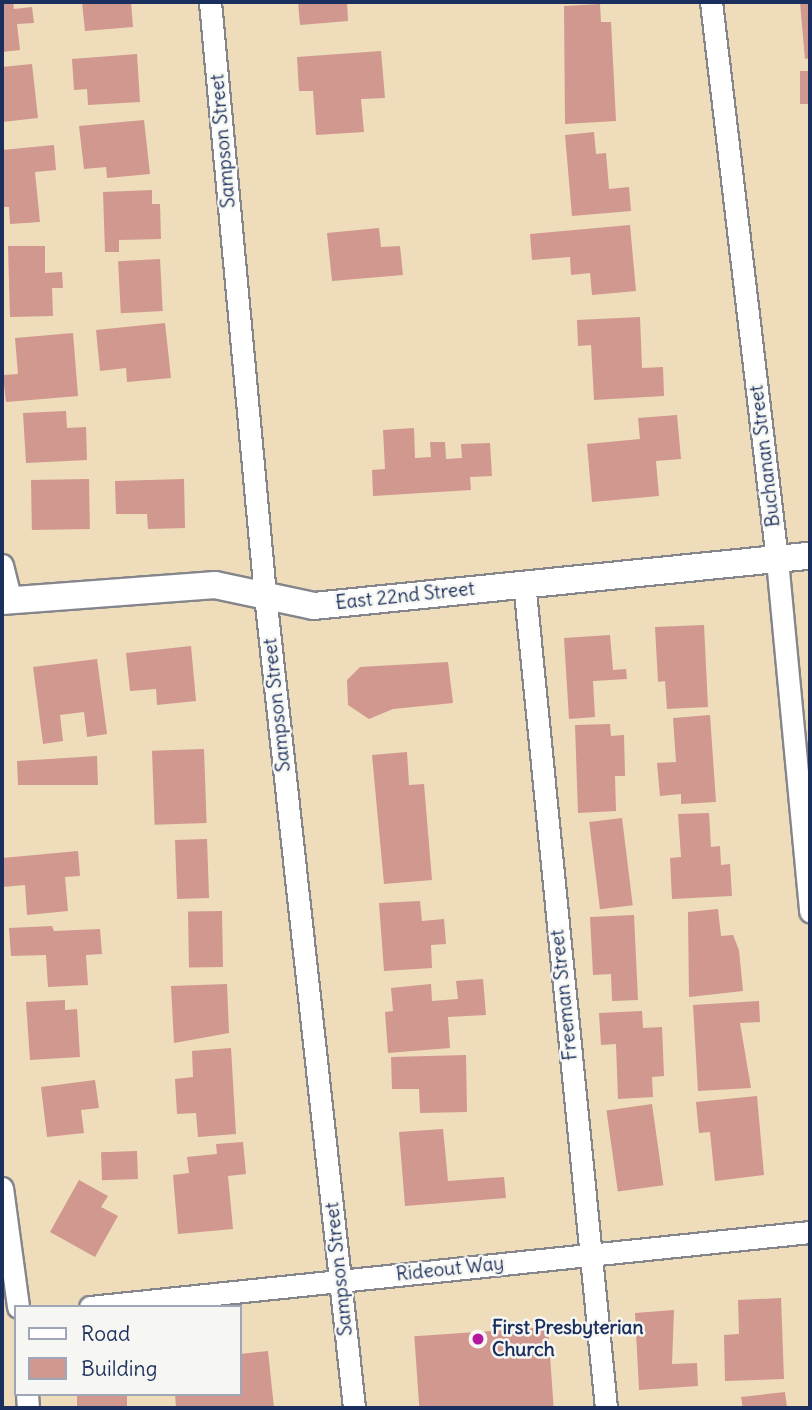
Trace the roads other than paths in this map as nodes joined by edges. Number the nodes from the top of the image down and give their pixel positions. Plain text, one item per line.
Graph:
1 (210, 2) edge
2 (711, 2) edge
3 (810, 556) edge
4 (778, 560) junction
5 (2, 565) edge
6 (524, 582) junction
7 (265, 595) junction
8 (6, 600) edge
9 (810, 911) edge
10 (2, 1188) edge
11 (810, 1231) edge
12 (590, 1253) junction
13 (340, 1282) junction
14 (19, 1305) edge
15 (110, 1305) edge
16 (354, 1408) edge
17 (606, 1408) edge

1 - 7 street, Sampson Street
2 - 4 street, Buchanan Street
3 - 4 street, East 22nd Street
4 - 6 street, East 22nd Street
4 - 9 street, Buchanan Street
5 - 8 street
6 - 7 street, East 22nd Street
6 - 12 street, Freeman Street
7 - 8 street, East 22nd Street
7 - 13 street, Sampson Street
10 - 14 street
11 - 12 street, Rideout Way
12 - 13 street, Rideout Way
12 - 17 street, Freeman Street
13 - 15 street, Rideout Way
13 - 16 street, Sampson Street

